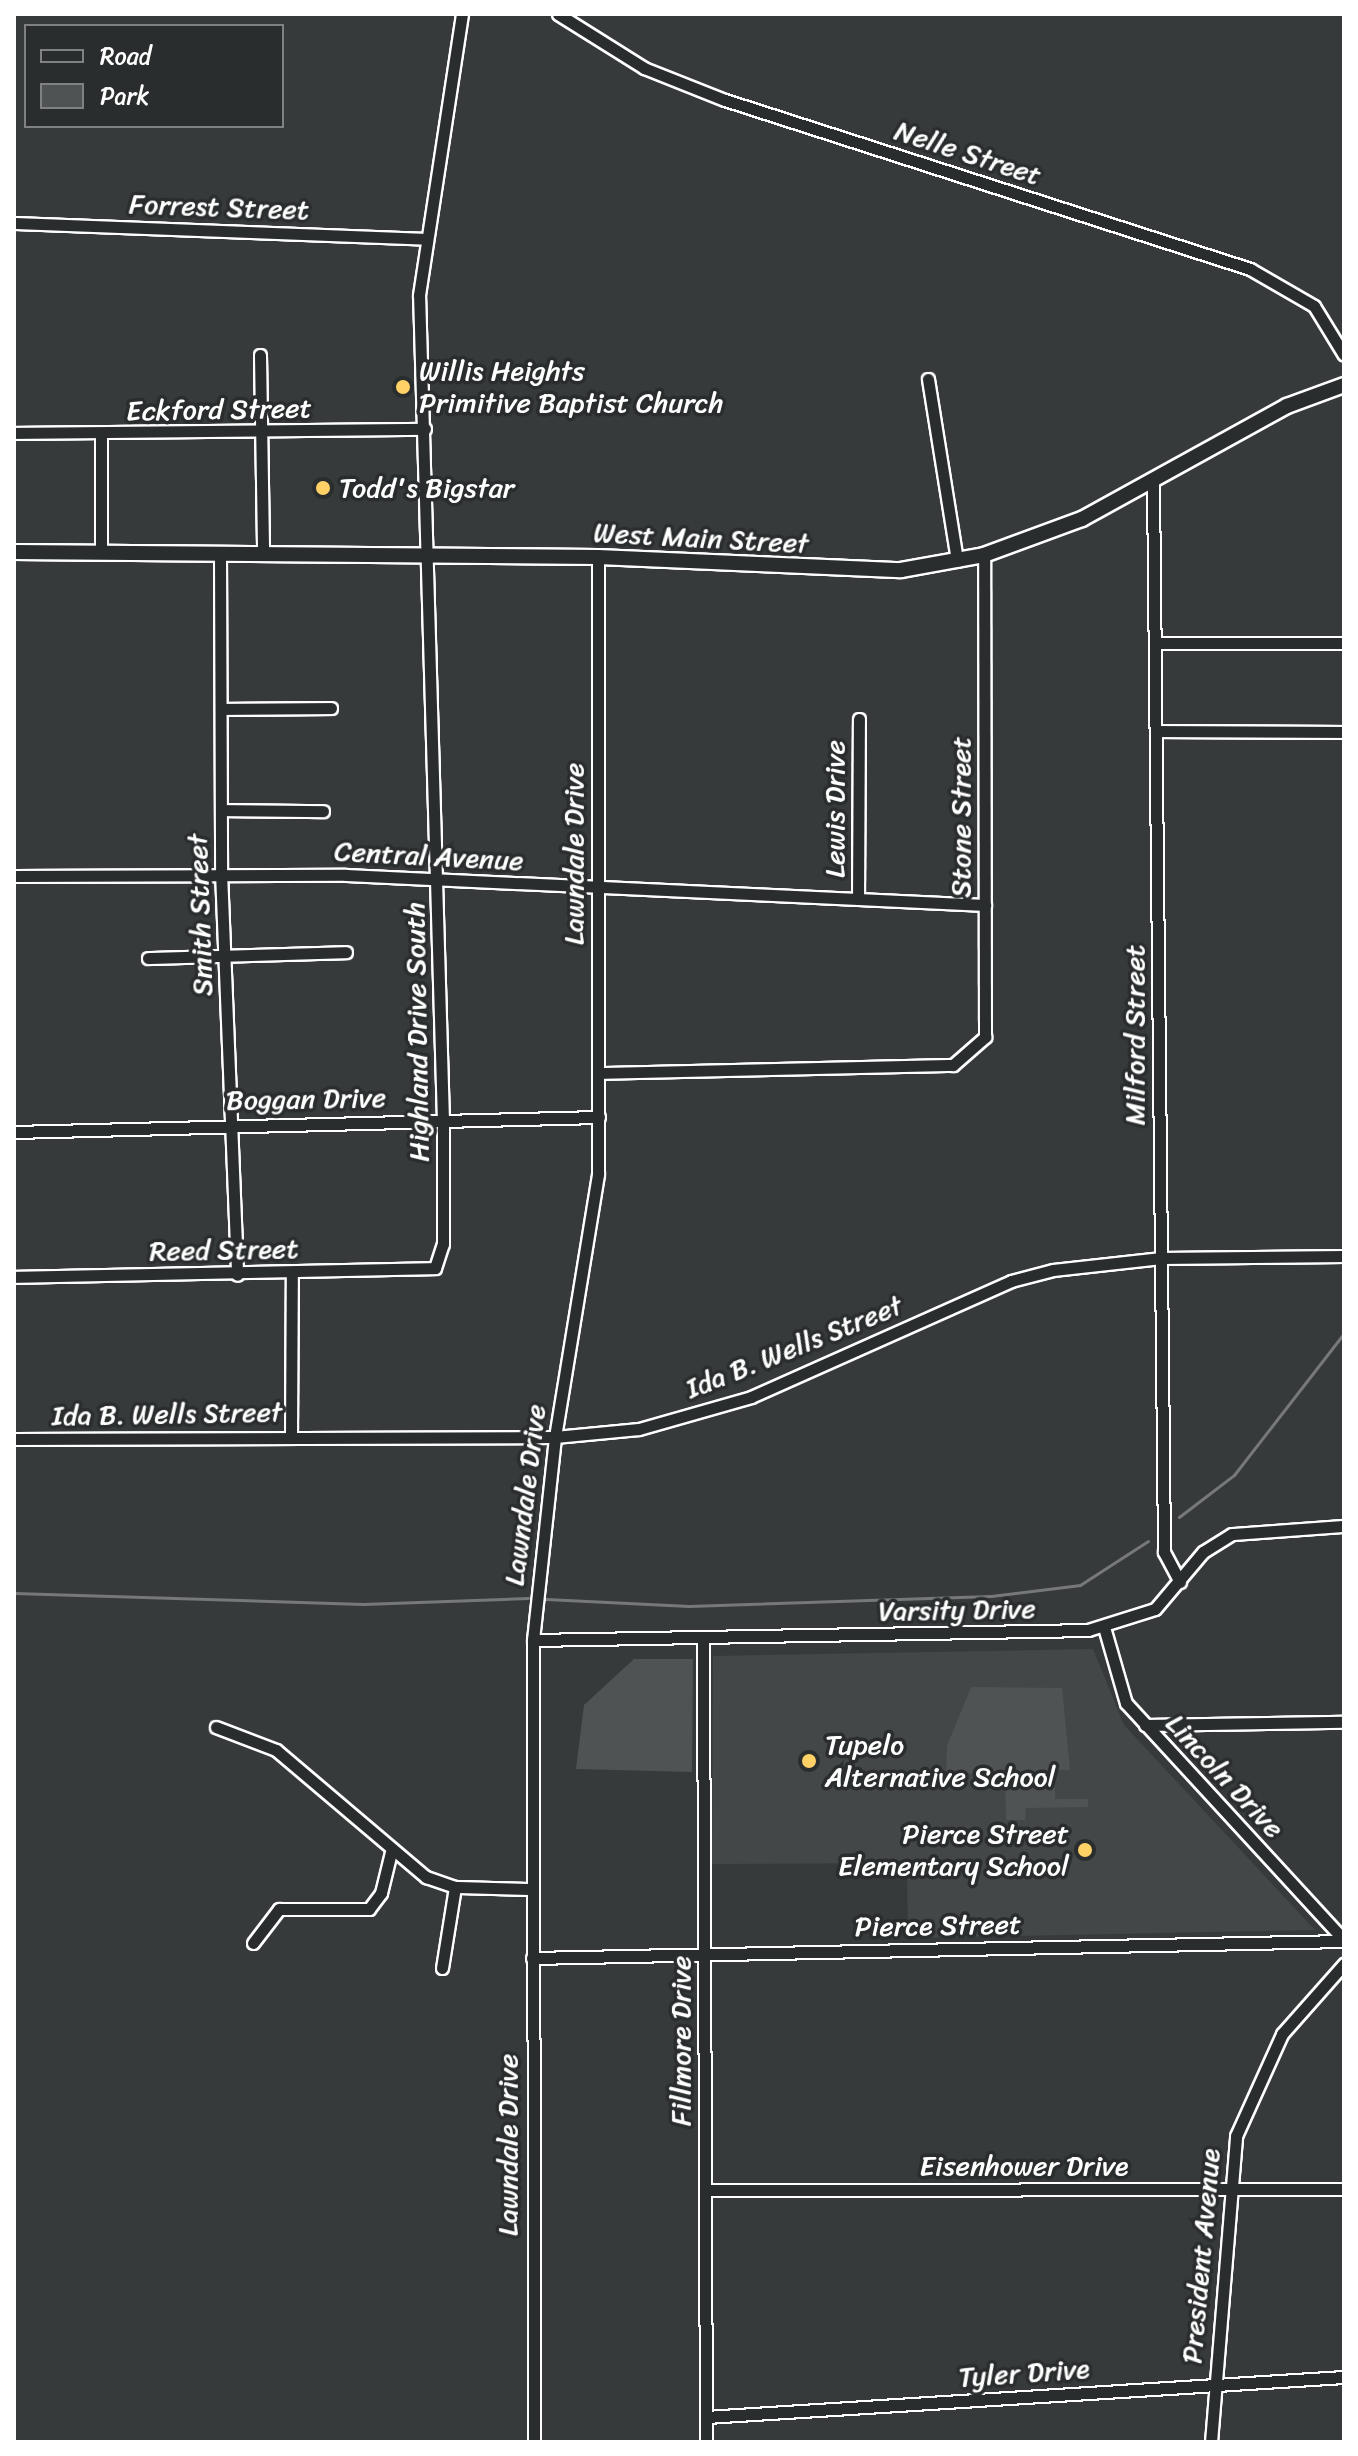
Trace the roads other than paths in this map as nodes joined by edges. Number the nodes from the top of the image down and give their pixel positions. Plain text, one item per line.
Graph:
1 (462, 14) edge
2 (558, 14) edge
3 (14, 223) edge
4 (422, 239) junction
5 (260, 355) dead end
6 (1344, 355) edge
7 (928, 379) dead end
8 (1344, 385) edge
9 (425, 429) junction
10 (14, 433) edge
11 (101, 435) junction
12 (262, 436) junction
13 (1153, 483) junction
14 (14, 552) edge
15 (101, 552) junction
16 (263, 552) junction
17 (220, 553) junction
18 (431, 555) junction
19 (984, 555) junction
20 (598, 557) junction
21 (957, 561) junction
22 (1155, 643) junction
23 (1344, 643) edge
24 (331, 708) dead end
25 (221, 709) junction
26 (859, 719) dead end
27 (1156, 731) junction
28 (1344, 732) edge
29 (221, 810) junction
30 (323, 811) dead end
31 (221, 872) junction
32 (14, 876) edge
33 (438, 881) junction
34 (598, 889) junction
35 (858, 899) junction
36 (985, 905) junction
37 (346, 952) dead end
38 (225, 957) junction
39 (148, 958) dead end
40 (599, 1073) junction
41 (599, 1117) junction
42 (443, 1121) junction
43 (231, 1125) junction
44 (14, 1132) edge
45 (1344, 1256) edge
46 (1161, 1258) junction
47 (435, 1268) joint
48 (292, 1273) junction
49 (237, 1275) junction
50 (14, 1277) edge
51 (291, 1437) junction
52 (555, 1437) junction
53 (14, 1439) edge
54 (1344, 1526) edge
55 (1180, 1582) junction
56 (1104, 1627) junction
57 (703, 1639) junction
58 (533, 1640) junction
59 (1344, 1722) edge
60 (1145, 1725) junction
61 (216, 1727) dead end
62 (391, 1852) junction
63 (455, 1887) junction
64 (531, 1889) junction
65 (1344, 1940) edge
66 (253, 1943) dead end
67 (705, 1956) junction
68 (532, 1958) junction
69 (1344, 1964) edge
70 (442, 1968) dead end
71 (1227, 2189) junction
72 (1344, 2189) edge
73 (705, 2190) junction
74 (1344, 2377) edge
75 (1215, 2385) junction
76 (706, 2417) junction
77 (534, 2442) edge
78 (706, 2442) edge
79 (1211, 2442) edge

1 - 4 street, Highland Drive South
2 - 6 street, Nelle Street
3 - 4 street, Forrest Street
4 - 9 street, Highland Drive South
5 - 12 street
7 - 21 street
8 - 13 main road, West Main Street
9 - 12 street, Eckford Street
9 - 18 street, Highland Drive South
10 - 11 street, Eckford Street
11 - 12 street, Eckford Street
11 - 15 street
12 - 16 street
13 - 19 main road, West Main Street
13 - 22 street, Milford Street
14 - 15 main road, West Main Street
15 - 17 main road, West Main Street
16 - 17 main road, West Main Street
16 - 18 main road, West Main Street
17 - 25 street, Smith Street
18 - 20 main road, West Main Street
18 - 33 street, Highland Drive South
19 - 21 main road, West Main Street
19 - 36 street, Stone Street
20 - 21 main road, West Main Street
20 - 34 street, Lawndale Drive
22 - 23 street
22 - 27 street, Milford Street
24 - 25 street
25 - 29 street, Smith Street
26 - 35 street, Lewis Drive
27 - 28 street
27 - 46 street, Milford Street
29 - 30 street
29 - 31 street, Smith Street
31 - 32 street, Central Avenue
31 - 33 street, Central Avenue
31 - 38 street, Smith Street
33 - 34 street, Central Avenue
33 - 42 street, Highland Drive South
34 - 35 street, Central Avenue
34 - 40 street, Lawndale Drive
35 - 36 street, Central Avenue
36 - 40 street, Stone Street
37 - 38 street
38 - 39 street
38 - 43 street, Smith Street
40 - 41 street, Lawndale Drive
41 - 42 street, Boggan Drive
41 - 52 street, Lawndale Drive
42 - 43 street, Boggan Drive
42 - 47 street, Highland Drive South
43 - 44 street, Boggan Drive
43 - 49 street, Smith Street
45 - 46 street, Ida B. Wells Street
46 - 52 street, Ida B. Wells Street
46 - 55 street, Milford Street
47 - 48 street, Reed Street
48 - 49 street, Reed Street
48 - 51 street
49 - 50 street, Reed Street
51 - 52 street, Ida B. Wells Street
51 - 53 street, Ida B. Wells Street
52 - 58 street, Lawndale Drive
54 - 55 street, Varsity Drive
55 - 56 street, Varsity Drive
56 - 57 street, Varsity Drive
56 - 60 street, Lincoln Drive
57 - 58 street, Varsity Drive
57 - 67 street, Fillmore Drive
58 - 64 street, Lawndale Drive
59 - 60 street
60 - 65 street, Lincoln Drive
61 - 62 street
62 - 63 street
62 - 66 street
63 - 64 street
63 - 70 street
64 - 68 street, Lawndale Drive
65 - 67 street, Pierce Street
67 - 68 street, Pierce Street
67 - 73 street, Fillmore Drive
68 - 77 street, Lawndale Drive
69 - 71 street, President Avenue
71 - 72 street, Eisenhower Drive
71 - 73 street, Eisenhower Drive
71 - 75 street, President Avenue
73 - 76 street, Fillmore Drive
74 - 75 street, Tyler Drive
75 - 76 street, Tyler Drive
75 - 79 street, President Avenue
76 - 78 street, Fillmore Drive

